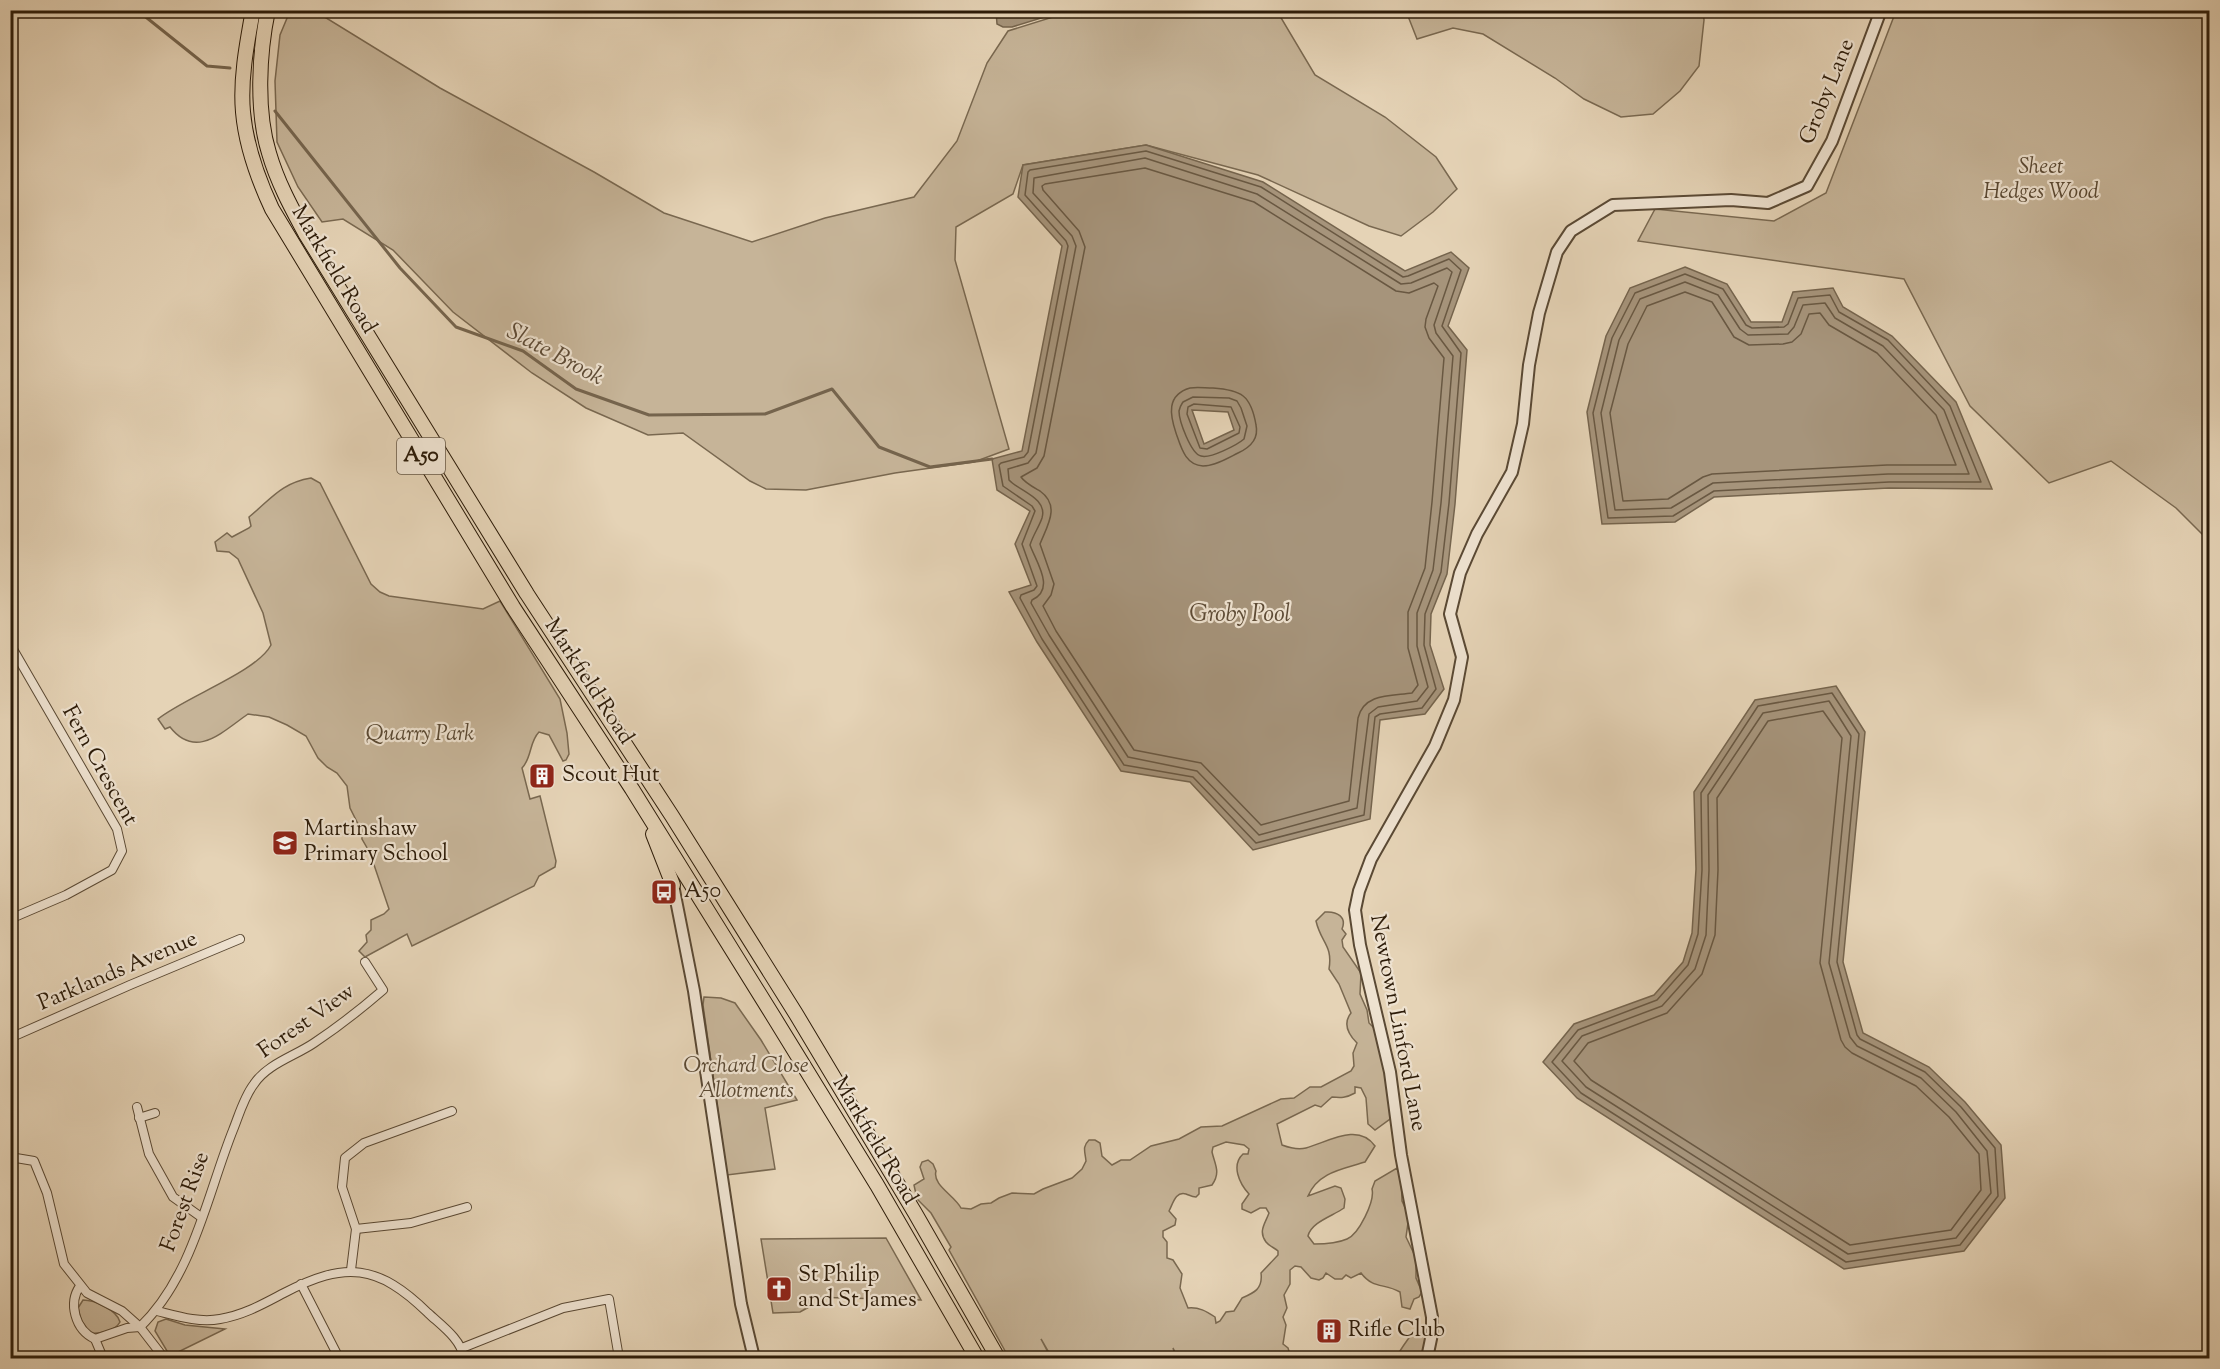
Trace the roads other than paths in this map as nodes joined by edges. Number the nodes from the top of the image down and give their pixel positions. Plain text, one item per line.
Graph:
1 (253, 10) edge
2 (268, 10) edge
3 (1881, 10) edge
4 (1808, 186) joint
5 (10, 644) edge
6 (632, 789) junction
7 (673, 885) joint
8 (10, 919) edge
9 (240, 939) dead end
10 (365, 962) dead end
11 (10, 1038) edge
12 (254, 1083) joint
13 (137, 1107) dead end
14 (452, 1111) dead end
15 (155, 1113) dead end
16 (139, 1118) junction
17 (10, 1157) edge
18 (467, 1207) dead end
19 (201, 1217) junction
20 (356, 1229) junction
21 (351, 1270) junction
22 (301, 1284) junction
23 (80, 1286) junction
24 (157, 1311) junction
25 (141, 1327) junction
26 (95, 1339) junction
27 (462, 1348) junction
28 (104, 1359) edge
29 (164, 1359) edge
30 (339, 1359) edge
31 (464, 1359) edge
32 (620, 1359) edge
33 (754, 1359) edge
34 (976, 1359) edge
35 (999, 1359) edge
36 (1426, 1359) edge

1 - 6 highway, Markfield Road / A50
2 - 35 highway, Markfield Road / A50
3 - 4 street, Groby Lane
4 - 36 street, Newtown Linford Lane
5 - 8 street, Fern Crescent
6 - 7 highway
6 - 34 highway, Markfield Road / A50
7 - 33 street
9 - 11 street, Parklands Avenue
10 - 12 street, Forest View
12 - 19 street, Forest Rise
13 - 16 street
14 - 20 street
15 - 16 street
16 - 19 street
17 - 23 street
18 - 20 street
19 - 24 street, Forest Rise
20 - 21 street
21 - 22 street
21 - 27 street
22 - 24 street
22 - 30 street
23 - 25 street
23 - 26 street
24 - 25 street, Forest Rise
25 - 26 street
25 - 29 street
26 - 28 street
27 - 31 street
27 - 32 street

